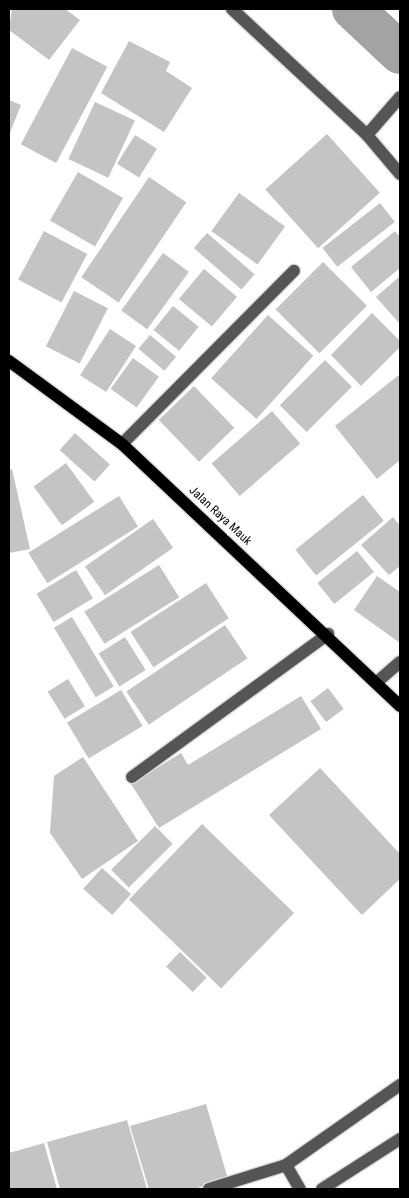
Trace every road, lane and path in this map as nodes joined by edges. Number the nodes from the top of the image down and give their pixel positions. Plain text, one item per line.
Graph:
1 (232, 9) edge
2 (400, 97) edge
3 (367, 135) junction
4 (400, 174) edge
5 (294, 271) dead end
6 (9, 361) edge
7 (122, 444) junction
8 (328, 634) junction
9 (400, 662) edge
10 (377, 682) junction
11 (400, 706) edge
12 (132, 777) dead end
13 (400, 1085) edge
14 (400, 1139) edge
15 (286, 1165) junction
16 (209, 1189) edge
17 (300, 1189) edge
18 (322, 1189) edge

1 - 3 street
2 - 3 street
3 - 4 street
5 - 7 street
6 - 7 main road, Jalan Raya Mauk
7 - 8 main road, Jalan Raya Mauk
8 - 10 main road, Jalan Raya Mauk
8 - 12 street
9 - 10 street
10 - 11 main road, Jalan Raya Mauk
13 - 15 street
14 - 18 street
15 - 16 street
15 - 17 street

